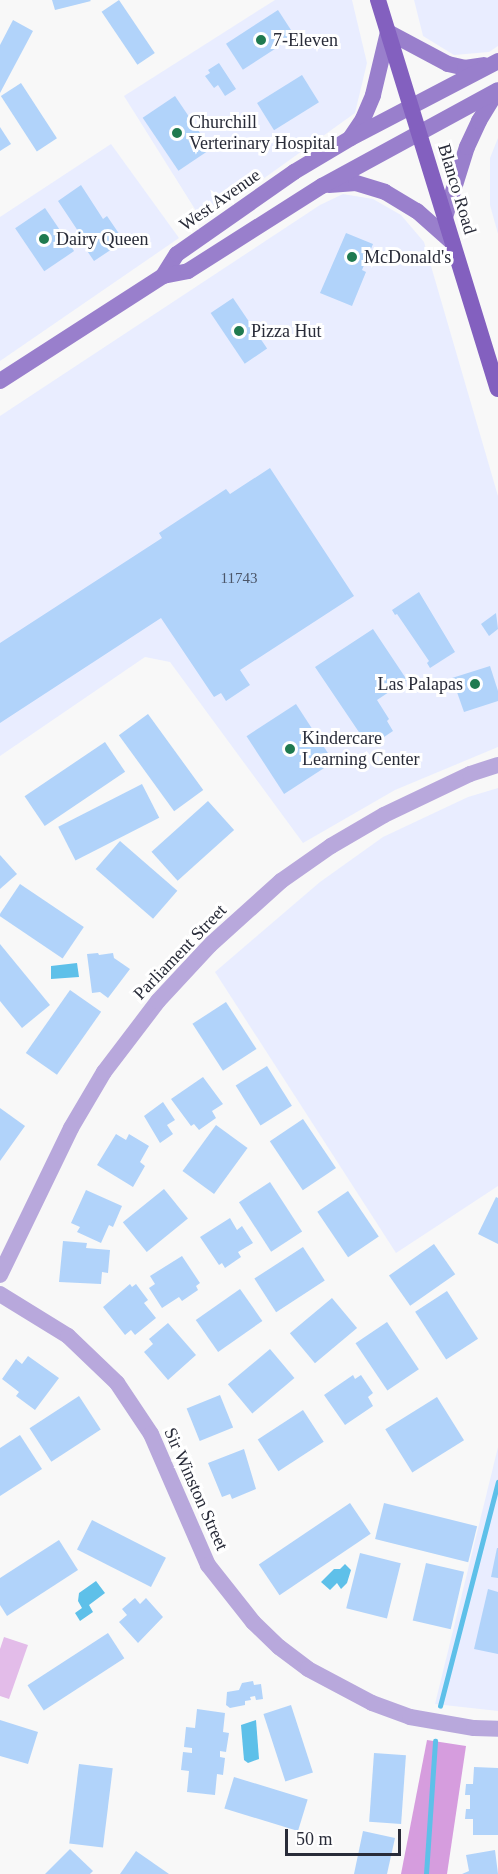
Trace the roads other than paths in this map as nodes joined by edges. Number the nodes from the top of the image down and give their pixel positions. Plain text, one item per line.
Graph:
1 (378, 0) edge
2 (388, 32) junction
3 (495, 63) edge
4 (498, 90) edge
5 (412, 107) junction
6 (419, 131) junction
7 (351, 138) junction
8 (322, 186) junction
9 (445, 217) junction
10 (452, 242) junction
11 (163, 276) junction
12 (0, 381) edge
13 (498, 389) edge
14 (498, 765) edge
15 (0, 1275) edge
16 (0, 1294) edge
17 (498, 1729) edge

1 - 2 main road, Blanco Road
2 - 3 main road
2 - 5 main road, Blanco Road
2 - 7 main road
3 - 5 main road, West Avenue
4 - 6 main road, West Avenue
4 - 9 main road
5 - 6 main road, Blanco Road
5 - 7 main road, West Avenue
6 - 8 main road, West Avenue
6 - 9 main road, Blanco Road
7 - 11 main road, West Avenue
8 - 10 main road
8 - 11 main road, West Avenue
9 - 10 main road, Blanco Road
10 - 13 main road, Blanco Road
11 - 12 main road, West Avenue
14 - 15 street, Parliament Street
16 - 17 street, Sir Winston Street

